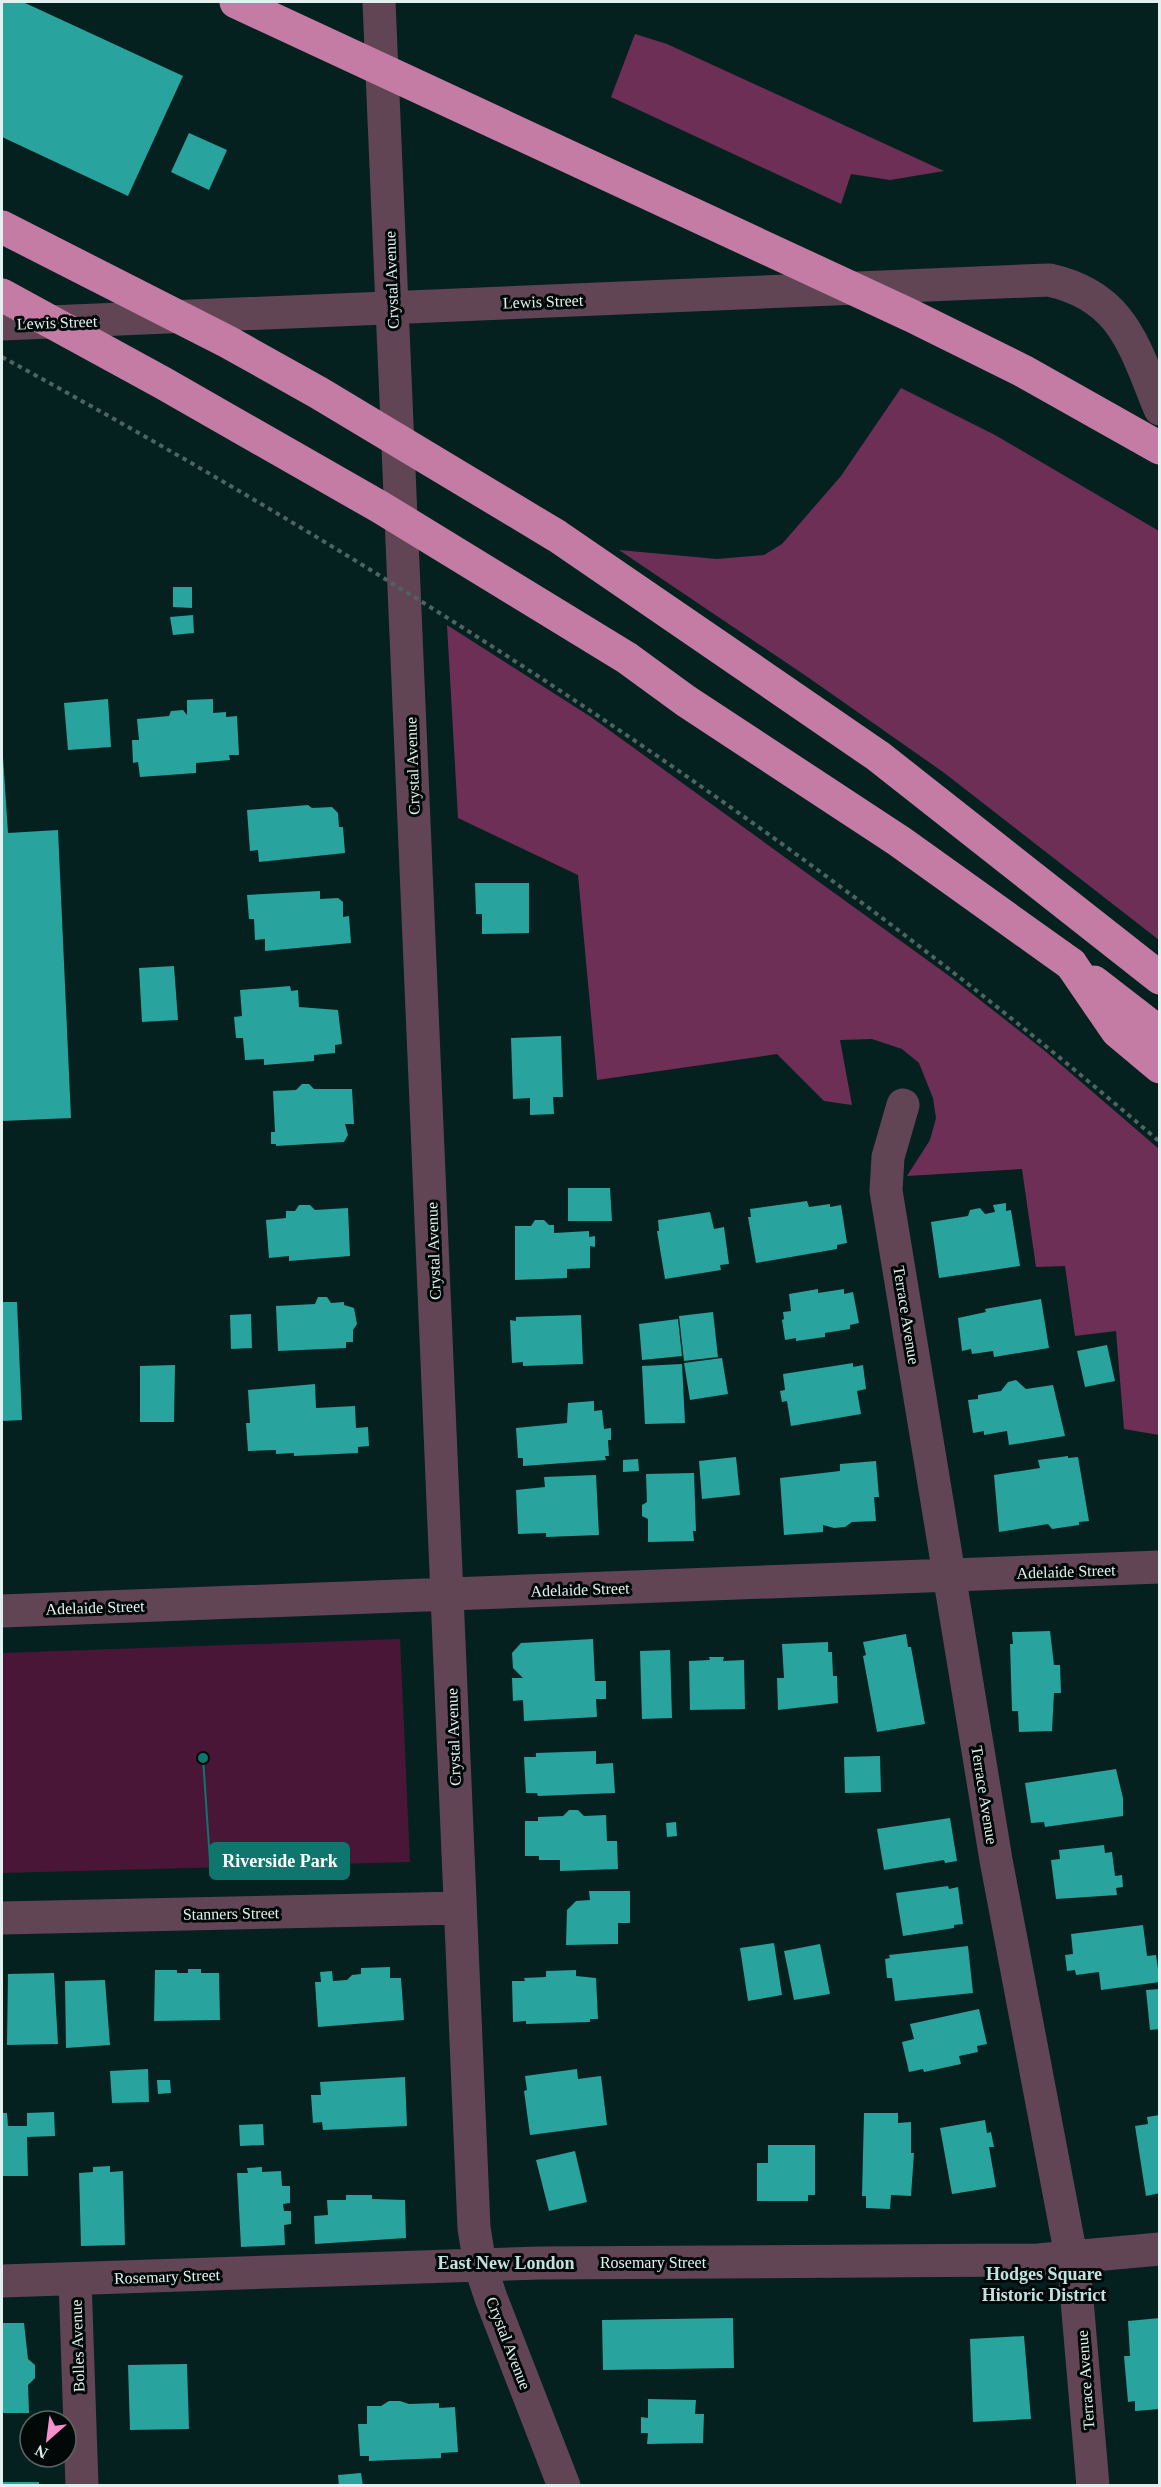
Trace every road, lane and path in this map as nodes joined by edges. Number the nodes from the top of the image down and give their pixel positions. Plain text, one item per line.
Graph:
1 (236, 2) edge
2 (379, 2) edge
3 (2, 227) edge
4 (2, 295) edge
5 (392, 307) junction
6 (2, 324) edge
7 (2, 357) edge
8 (1160, 409) edge
9 (1160, 448) edge
10 (1071, 964) junction
11 (1160, 978) edge
12 (1160, 1033) edge
13 (1160, 1067) edge
14 (903, 1105) dead end
15 (1160, 1142) edge
16 (1160, 1567) edge
17 (949, 1575) junction
18 (447, 1594) junction
19 (2, 1611) edge
20 (460, 1908) junction
21 (2, 1918) edge
22 (1160, 2249) edge
23 (1072, 2258) junction
24 (480, 2265) junction
25 (75, 2279) junction
26 (2, 2281) edge
27 (82, 2486) edge
28 (564, 2486) edge
29 (1093, 2486) edge

1 - 9 highway, bridge
2 - 5 street, Crystal Avenue
3 - 11 highway, bridge
4 - 10 highway, bridge
5 - 6 street, Lewis Street
5 - 8 street, Lewis Street
5 - 18 street, Crystal Avenue
7 - 15 path, bridge
10 - 12 highway
10 - 13 highway
14 - 17 street, Terrace Avenue
16 - 17 street, Adelaide Street
17 - 18 street, Adelaide Street
17 - 23 street, Terrace Avenue
18 - 19 street, Adelaide Street
18 - 20 street, Crystal Avenue
20 - 21 street, Stanners Street
20 - 24 street, Crystal Avenue
22 - 23 street, Rosemary Street
23 - 24 street, Rosemary Street
23 - 29 street, Terrace Avenue
24 - 25 street, Rosemary Street
24 - 28 street, Crystal Avenue
25 - 26 street, Rosemary Street
25 - 27 street, Bolles Avenue

